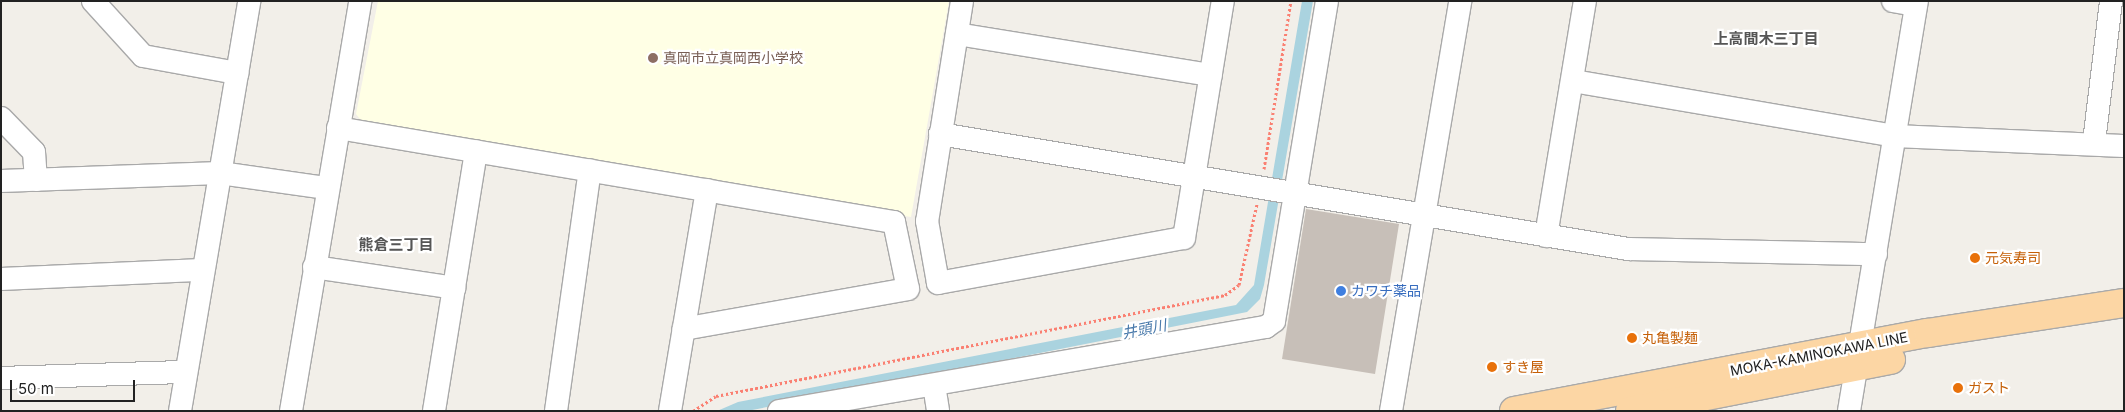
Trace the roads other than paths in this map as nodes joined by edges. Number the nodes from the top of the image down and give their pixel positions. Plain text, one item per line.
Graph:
1 (93, 1) edge
2 (248, 1) edge
3 (360, 1) edge
4 (962, 1) edge
5 (1223, 1) edge
6 (1327, 1) edge
7 (1460, 1) edge
8 (1585, 1) edge
9 (1893, 1) edge
10 (2111, 1) edge
11 (1916, 3) edge
12 (957, 34) junction
13 (237, 72) junction
14 (1210, 75) junction
15 (1572, 81) junction
16 (1, 118) edge
17 (338, 128) junction
18 (940, 134) junction
19 (1894, 136) junction
20 (2094, 142) junction
21 (2124, 146) edge
22 (476, 151) junction
23 (590, 170) junction
24 (220, 172) junction
25 (1194, 177) junction
26 (36, 180) junction
27 (1, 181) edge
28 (327, 188) junction
29 (706, 190) junction
30 (1295, 194) junction
31 (1424, 216) junction
32 (1546, 236) junction
33 (1876, 254) junction
34 (314, 267) junction
35 (202, 270) junction
36 (1, 279) edge
37 (454, 288) junction
38 (2124, 304) edge
39 (2124, 322) edge
40 (684, 329) junction
41 (1857, 358) junction
42 (186, 372) junction
43 (1, 378) edge
44 (934, 385) junction
45 (180, 411) edge
46 (291, 411) edge
47 (434, 411) edge
48 (556, 411) edge
49 (670, 411) edge
50 (779, 411) edge
51 (938, 411) edge
52 (1391, 411) edge
53 (1514, 411) edge
54 (1630, 411) edge
55 (1849, 411) edge

1 - 13 street
2 - 13 street
3 - 17 street
4 - 12 street
5 - 14 street
6 - 30 street
7 - 31 street
8 - 15 street
9 - 11 street
10 - 20 street
11 - 19 street
12 - 14 street
12 - 18 street
13 - 24 street
14 - 25 street
15 - 19 street
15 - 32 street
16 - 26 street
17 - 22 street
17 - 28 street
18 - 25 street
18 - 25 street
19 - 20 street
19 - 33 street
20 - 21 street
22 - 23 street
22 - 37 street
23 - 29 street
23 - 48 street
24 - 26 street
24 - 28 street
24 - 35 street
25 - 30 street
26 - 27 street
28 - 34 street
29 - 40 street
29 - 40 street
30 - 31 street
30 - 44 street
31 - 32 street
31 - 52 street
32 - 33 street
33 - 41 street
34 - 37 street
34 - 46 street
35 - 36 street
35 - 42 street
37 - 47 street
38 - 41 main road, MOKA-KAMINOKAWA LINE
39 - 41 main road, MOKA-KAMINOKAWA LINE
40 - 49 street
41 - 53 main road, MOKA-KAMINOKAWA LINE
41 - 54 main road, MOKA-KAMINOKAWA LINE
41 - 55 street
42 - 43 street
42 - 45 street
44 - 50 street
44 - 51 street

